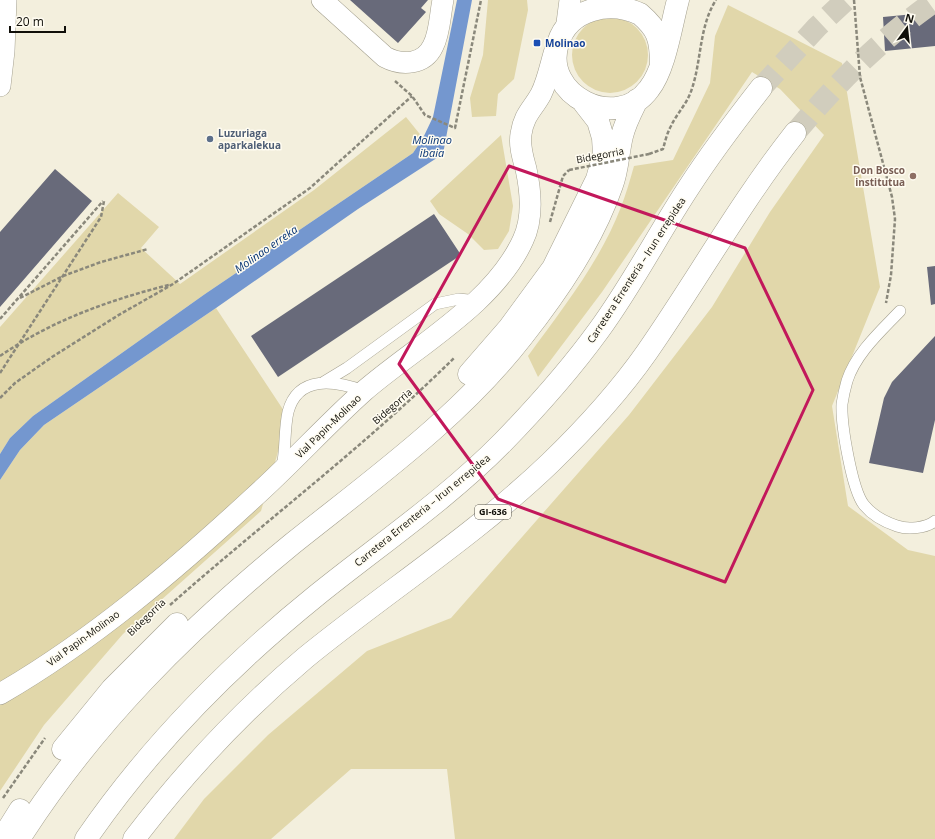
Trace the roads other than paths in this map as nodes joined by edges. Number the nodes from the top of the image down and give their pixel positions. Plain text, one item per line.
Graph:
1 (6, 0) edge
2 (20, 0) edge
3 (322, 0) edge
4 (443, 0) edge
5 (570, 0) edge
6 (678, 0) edge
7 (615, 2) edge
8 (567, 23) junction
9 (5, 38) junction
10 (557, 46) junction
11 (661, 65) junction
12 (0, 86) edge
13 (761, 88) tunnel mouth
14 (540, 95) junction
15 (577, 96) junction
16 (637, 100) junction
17 (795, 133) tunnel mouth
18 (478, 301) junction
19 (900, 311) dead end
20 (324, 382) junction
21 (364, 392) junction
22 (282, 470) junction
23 (935, 521) edge
24 (0, 694) edge
25 (2, 839) edge
26 (19, 839) edge
27 (86, 839) edge
28 (134, 839) edge

1 - 9 street
2 - 9 street
3 - 4 street
5 - 8 street
6 - 11 street
7 - 8 street
7 - 11 street
8 - 10 street
9 - 12 street
10 - 14 street, Vial Papin-Molinao
10 - 15 street
11 - 16 street
13 - 27 street, Carretera Errenteria – Irun errepidea
14 - 15 street
14 - 18 street, Vial Papin-Molinao
15 - 16 street
15 - 25 street
16 - 26 street
17 - 28 street, GI-636
18 - 20 lane
18 - 21 street, Vial Papin-Molinao
19 - 23 lane
20 - 21 lane
20 - 22 lane
21 - 22 street, Vial Papin-Molinao
22 - 24 street, Vial Papin-Molinao

